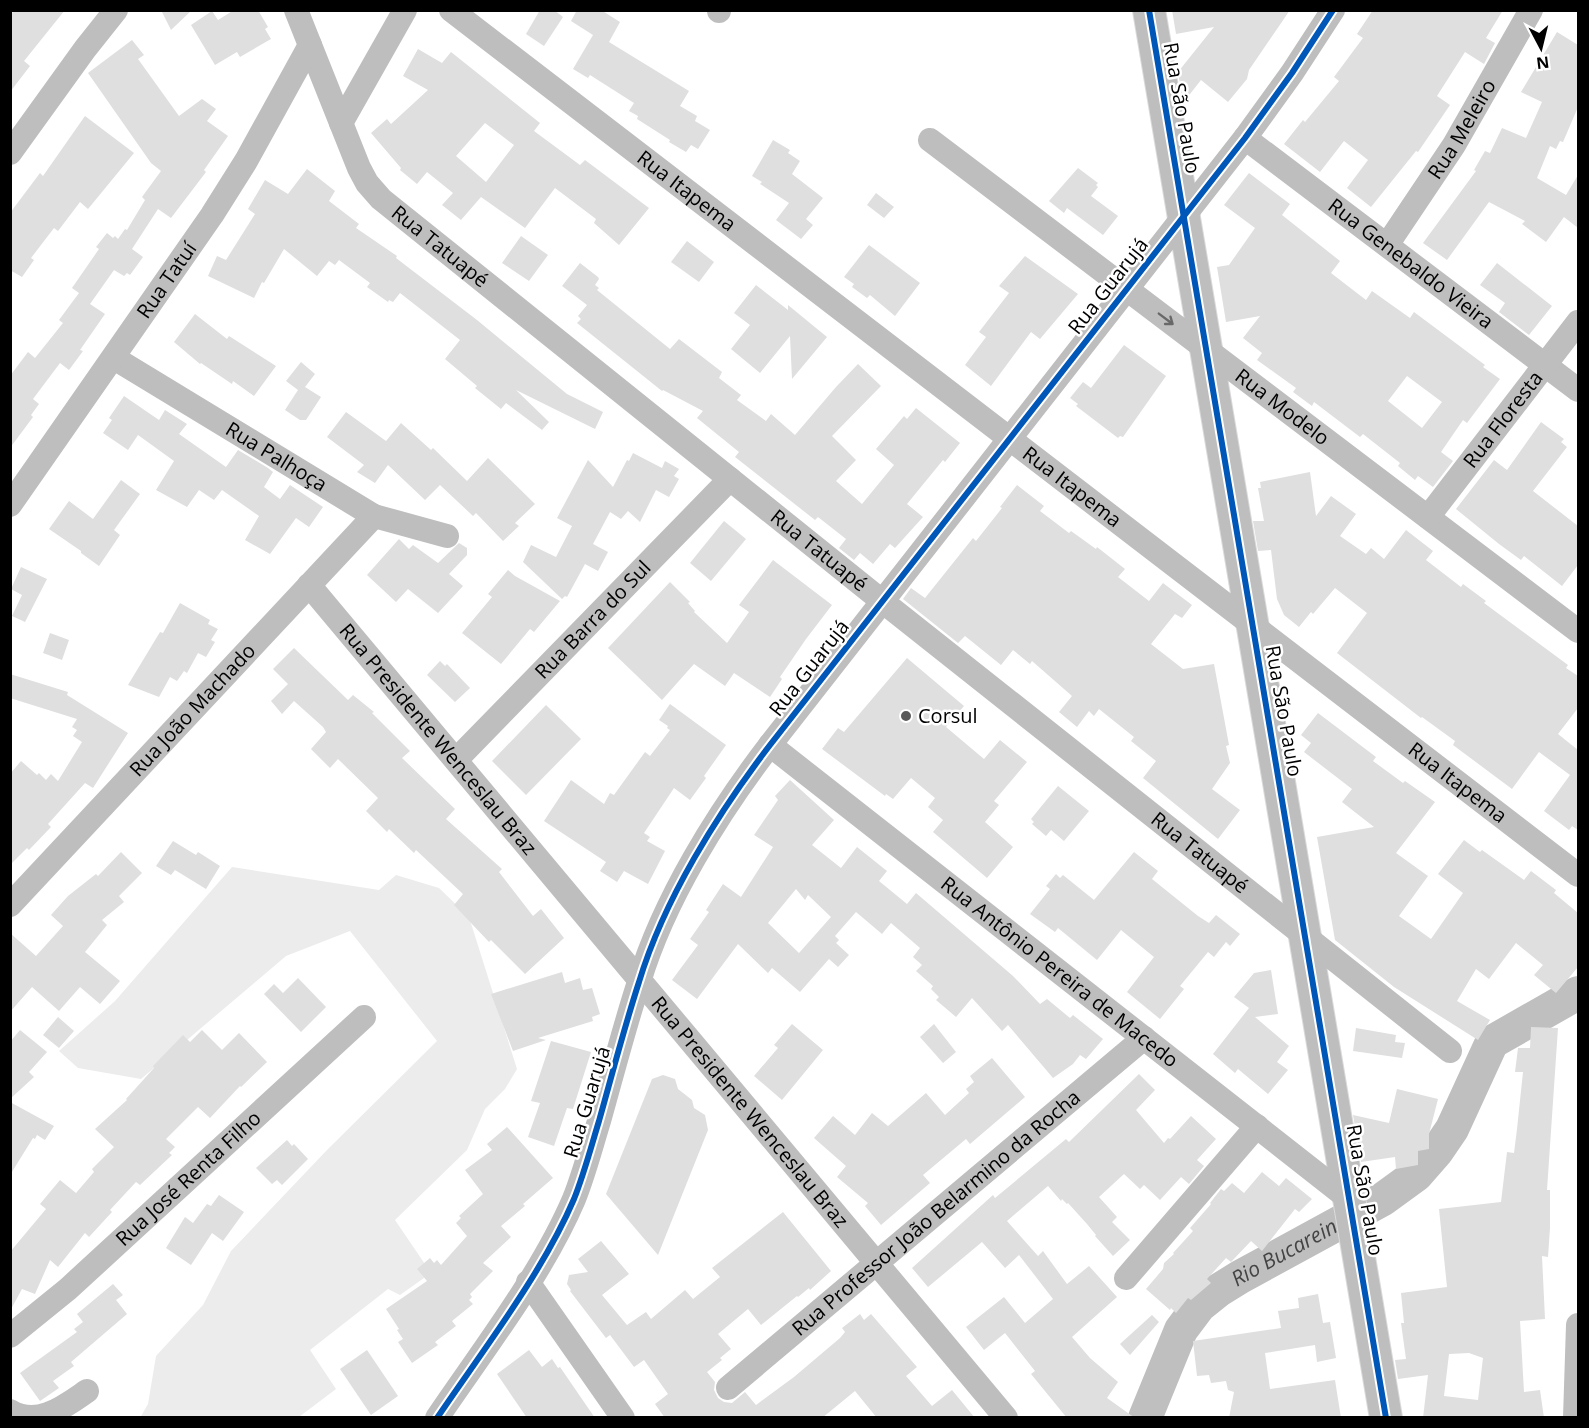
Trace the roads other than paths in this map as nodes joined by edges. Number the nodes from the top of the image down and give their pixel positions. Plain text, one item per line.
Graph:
1 (116, 10) edge
2 (296, 10) edge
3 (405, 10) edge
4 (451, 10) edge
5 (1149, 10) edge
6 (1333, 10) edge
7 (1531, 10) edge
8 (310, 45) junction
9 (341, 123) junction
10 (1245, 138) junction
11 (930, 140) dead end
12 (10, 153) edge
13 (1184, 216) junction
14 (1387, 245) junction
15 (1127, 289) junction
16 (1578, 322) edge
17 (1206, 349) junction
18 (114, 358) junction
19 (1546, 366) junction
20 (1578, 390) edge
21 (1009, 438) junction
22 (729, 479) junction
23 (10, 505) edge
24 (374, 516) junction
25 (1428, 517) junction
26 (447, 536) dead end
27 (309, 585) junction
28 (882, 601) junction
29 (1252, 625) junction
30 (1578, 631) edge
31 (770, 745) junction
32 (456, 760) junction
33 (1578, 874) edge
34 (10, 905) edge
35 (1305, 938) junction
36 (639, 980) junction
37 (364, 1017) dead end
38 (1144, 1038) junction
39 (1450, 1051) dead end
40 (1257, 1126) junction
41 (1352, 1212) junction
42 (876, 1263) junction
43 (1125, 1278) dead end
44 (528, 1282) junction
45 (1578, 1325) edge
46 (10, 1336) edge
47 (728, 1388) dead end
48 (87, 1391) dead end
49 (10, 1412) edge
50 (1003, 1416) edge
51 (437, 1418) edge
52 (623, 1418) edge
53 (1386, 1418) edge
54 (1575, 1418) edge

1 - 12 street
2 - 8 street, Rua Tatuapé
3 - 9 street
4 - 21 street, Rua Itapema
5 - 13 main road, Rua São Paulo
6 - 10 street, Rua Guarujá
7 - 14 street, Rua Meleiro
8 - 9 street, Rua Tatuapé
8 - 18 street, Rua Tatuí
9 - 22 street, Rua Tatuapé
10 - 13 street, Rua Guarujá
10 - 14 street, Rua Genebaldo Vieira
11 - 15 street, Rua Modelo
13 - 15 street, Rua Guarujá
13 - 17 main road, Rua São Paulo
14 - 19 street, Rua Genebaldo Vieira
15 -> 17 street, Rua Modelo
15 - 21 street, Rua Guarujá
16 - 19 street, Rua Floresta
17 - 25 street, Rua Modelo
17 - 29 main road, Rua São Paulo
18 - 23 street, Rua Tatuí
18 - 24 street, Rua Palhoça
19 - 20 street, Rua Genebaldo Vieira
19 - 25 street, Rua Floresta
21 - 28 street, Rua Guarujá
21 - 29 street, Rua Itapema
22 - 28 street, Rua Tatuapé
22 - 32 street, Rua Barra do Sul
24 - 26 street, Rua Palhoça
24 - 27 street, Rua João Machado
25 - 30 street, Rua Modelo
27 - 32 street, Rua Presidente Wenceslau Braz
27 - 34 street, Rua João Machado
28 - 31 street, Rua Guarujá
28 - 35 street, Rua Tatuapé
29 - 33 street, Rua Itapema
29 - 35 main road, Rua São Paulo
31 - 36 street, Rua Guarujá
31 - 38 street, Rua Antônio Pereira de Macedo
32 - 36 street, Rua Presidente Wenceslau Braz
35 - 39 street, Rua Tatuapé
35 - 41 main road, Rua São Paulo
36 - 42 street, Rua Presidente Wenceslau Braz
36 - 44 street, Rua Guarujá
37 - 46 street, Rua José Renta Filho
38 - 40 street, Rua Antônio Pereira de Macedo
38 - 42 street, Rua Professor João Belarmino da Rocha
40 - 41 street, Rua Antônio Pereira de Macedo
40 - 43 street
41 - 53 main road, Rua São Paulo
42 - 47 street, Rua Professor João Belarmino da Rocha
42 - 50 street, Rua Presidente Wenceslau Braz
44 - 51 street, Rua Guarujá
44 - 52 street
45 - 54 street
48 - 49 street

